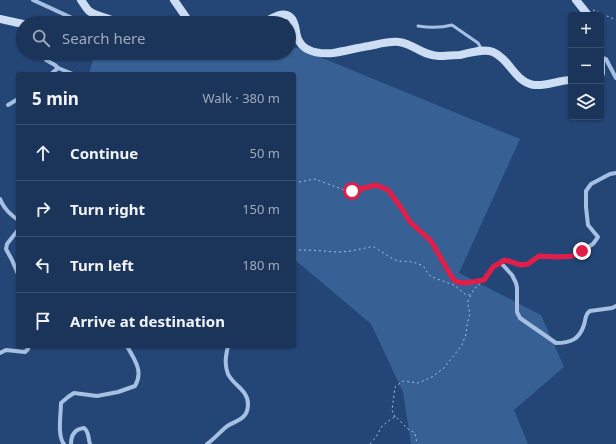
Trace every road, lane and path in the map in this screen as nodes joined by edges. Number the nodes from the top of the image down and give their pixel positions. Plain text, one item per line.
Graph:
1 (33, 0) edge
2 (81, 0) edge
3 (174, 0) edge
4 (576, 0) edge
5 (586, 12) edge
6 (598, 12) edge
7 (604, 14) edge
8 (68, 16) edge
9 (102, 16) edge
10 (185, 16) edge
11 (277, 16) edge
12 (290, 16) edge
13 (0, 19) edge
14 (616, 20) edge
15 (16, 22) edge
16 (418, 26) dead end
17 (296, 31) edge
18 (483, 51) junction
19 (604, 59) edge
20 (46, 60) edge
21 (58, 68) junction
22 (53, 72) edge
23 (68, 72) edge
24 (616, 78) edge
25 (568, 80) edge
26 (16, 100) edge
27 (8, 105) dead end
28 (616, 173) edge
29 (296, 182) edge
30 (0, 200) edge
31 (16, 218) edge
32 (16, 233) edge
33 (296, 250) edge
34 (502, 262) junction
35 (16, 269) edge
36 (484, 280) junction
37 (472, 293) junction
38 (616, 306) edge
39 (28, 348) edge
40 (128, 348) edge
41 (228, 348) edge
42 (0, 353) edge
43 (395, 417) junction
44 (64, 444) edge
45 (71, 444) edge
46 (90, 444) edge
47 (207, 444) edge
48 (370, 444) edge
49 (417, 444) edge

1 - 8 street
2 - 9 street
3 - 10 street
4 - 5 street
5 - 6 path
7 - 14 path
11 - 12 street
13 - 15 street
16 - 18 lane
17 - 18 street
18 - 25 street
19 - 24 street
20 - 21 street
21 - 22 street
21 - 23 street
26 - 27 street
28 - 34 street
29 - 36 path
30 - 31 street
32 - 35 street
33 - 37 path
34 - 36 path
34 - 38 street
36 - 37 path
37 - 43 path
39 - 42 street
40 - 44 street
41 - 47 street
43 - 48 path
43 - 49 path
45 - 46 street

